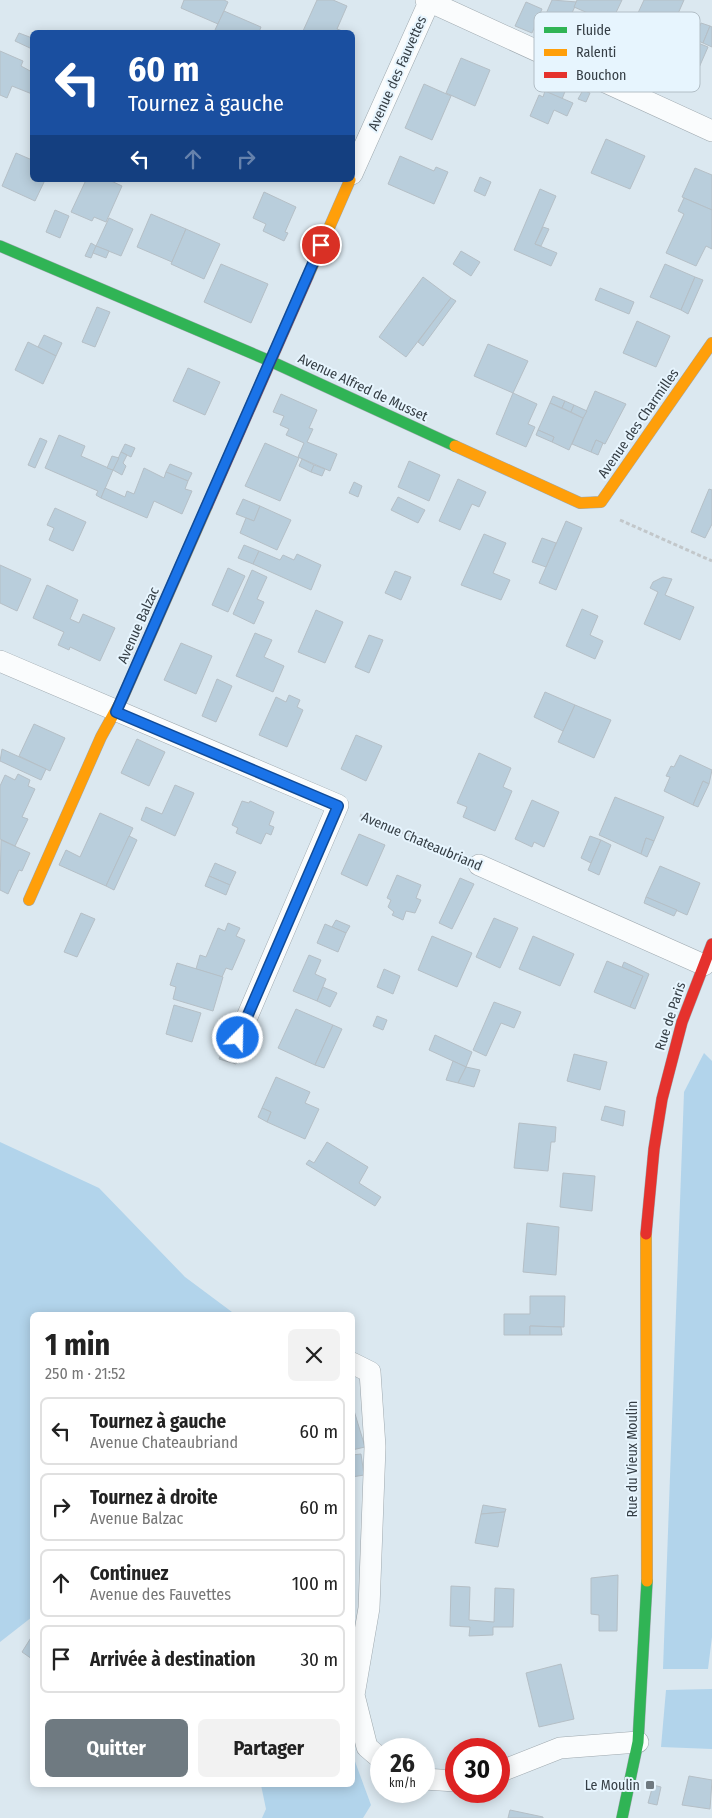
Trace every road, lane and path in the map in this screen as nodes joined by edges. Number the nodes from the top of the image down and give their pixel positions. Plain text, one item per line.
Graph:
1 (428, 0) edge
2 (534, 49) edge
3 (627, 92) edge
4 (712, 131) edge
5 (355, 167) edge
6 (349, 182) edge
7 (0, 246) edge
8 (712, 343) edge
9 (270, 361) junction
10 (580, 503) joint
11 (615, 519) dead end
12 (712, 561) edge
13 (0, 661) edge
14 (116, 712) junction
15 (338, 806) junction
16 (479, 865) joint
17 (29, 900) dead end
18 (712, 944) edge
19 (704, 965) junction
20 (238, 1038) dead end
21 (662, 1099) joint
22 (355, 1364) edge
23 (355, 1689) edge
24 (355, 1699) edge
25 (638, 1742) junction
26 (370, 1750) edge
27 (510, 1768) edge
28 (622, 1818) edge

1 - 2 street
1 - 5 street, Avenue des Fauvettes
3 - 4 street
6 - 9 street
7 - 9 street, Avenue Alfred de Musset
8 - 10 street, Avenue des Charmilles
9 - 10 street, Avenue Alfred de Musset
9 - 14 street, Avenue Balzac
11 - 12 path
13 - 14 street
14 - 15 street
14 - 17 street, Avenue Balzac
15 - 16 path, Avenue Chateaubriand
15 - 20 street
16 - 19 street, Avenue Chateaubriand
18 - 19 street, Rue de Paris
19 - 21 street, Rue de Paris
21 - 25 street, Rue du Vieux Moulin
22 - 23 street
24 - 26 street
25 - 27 street
25 - 28 street, Rue du Vieux Moulin

